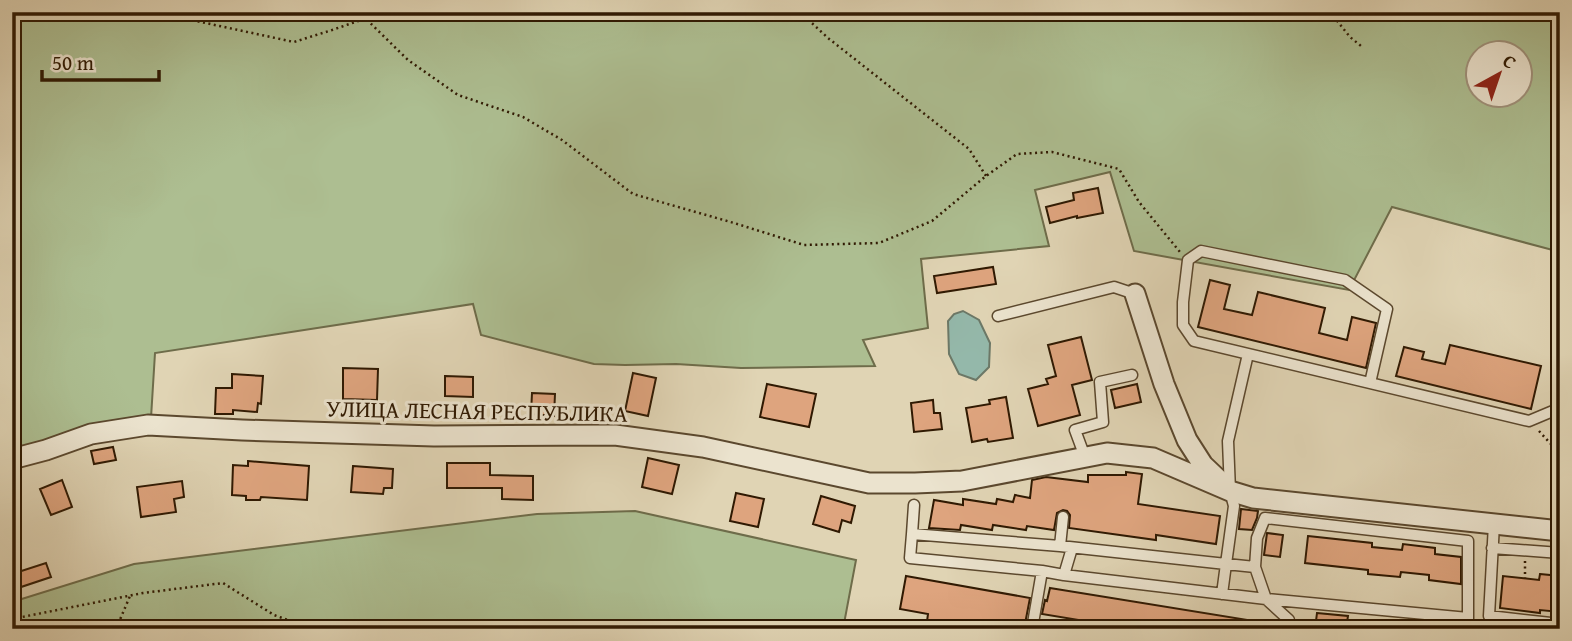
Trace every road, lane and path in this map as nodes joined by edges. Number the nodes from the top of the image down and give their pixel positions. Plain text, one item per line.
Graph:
1 (166, 12) edge
2 (359, 12) edge
3 (800, 12) edge
4 (1330, 12) edge
5 (364, 19) junction
6 (1362, 46) dead end
7 (986, 176) junction
8 (1188, 260) junction
9 (1135, 294) joint
10 (998, 316) dead end
11 (1248, 354) junction
12 (1132, 375) dead end
13 (1370, 383) junction
14 (1560, 408) edge
15 (1529, 421) junction
16 (1560, 454) edge
17 (1085, 457) junction
18 (12, 459) edge
19 (1230, 491) junction
20 (914, 505) dead end
21 (1063, 517) dead end
22 (1494, 524) junction
23 (1560, 531) edge
24 (912, 534) junction
25 (1060, 546) junction
26 (1072, 548) junction
27 (1492, 548) junction
28 (1560, 553) edge
29 (1226, 564) junction
30 (1255, 568) junction
31 (1042, 571) junction
32 (1064, 575) junction
33 (1222, 594) junction
34 (130, 596) junction
35 (1266, 599) junction
36 (12, 619) edge
37 (1468, 623) edge
38 (1560, 624) edge
39 (116, 629) edge
40 (313, 629) edge
41 (1032, 629) edge
42 (1289, 629) edge

1 - 5 path
2 - 5 path
3 - 7 path
4 - 6 path
5 - 7 path
7 - 8 path
8 - 11 lane
8 - 13 lane
9 - 10 lane
9 - 19 street
11 - 13 lane
11 - 19 lane
12 - 17 lane
13 - 15 lane
14 - 15 lane
15 - 16 path
17 - 18 street, УЛИЦА ЛЕСНАЯ РЕСПУБЛИКА
17 - 19 street, УЛИЦА ЛЕСНАЯ РЕСПУБЛИКА
19 - 22 street, УЛИЦА ЛЕСНАЯ РЕСПУБЛИКА
19 - 29 lane
20 - 24 lane
21 - 25 lane
22 - 23 street, УЛИЦА ЛЕСНАЯ РЕСПУБЛИКА
22 - 27 lane
24 - 25 lane
24 - 31 lane
25 - 26 lane
26 - 29 lane
26 - 32 lane
27 - 28 lane
27 - 38 lane
29 - 30 lane
29 - 33 lane
30 - 35 lane
30 - 37 lane
31 - 32 lane
31 - 41 lane
32 - 33 lane
33 - 35 lane
34 - 36 path
34 - 39 path
34 - 40 path
35 - 37 lane
35 - 42 lane

